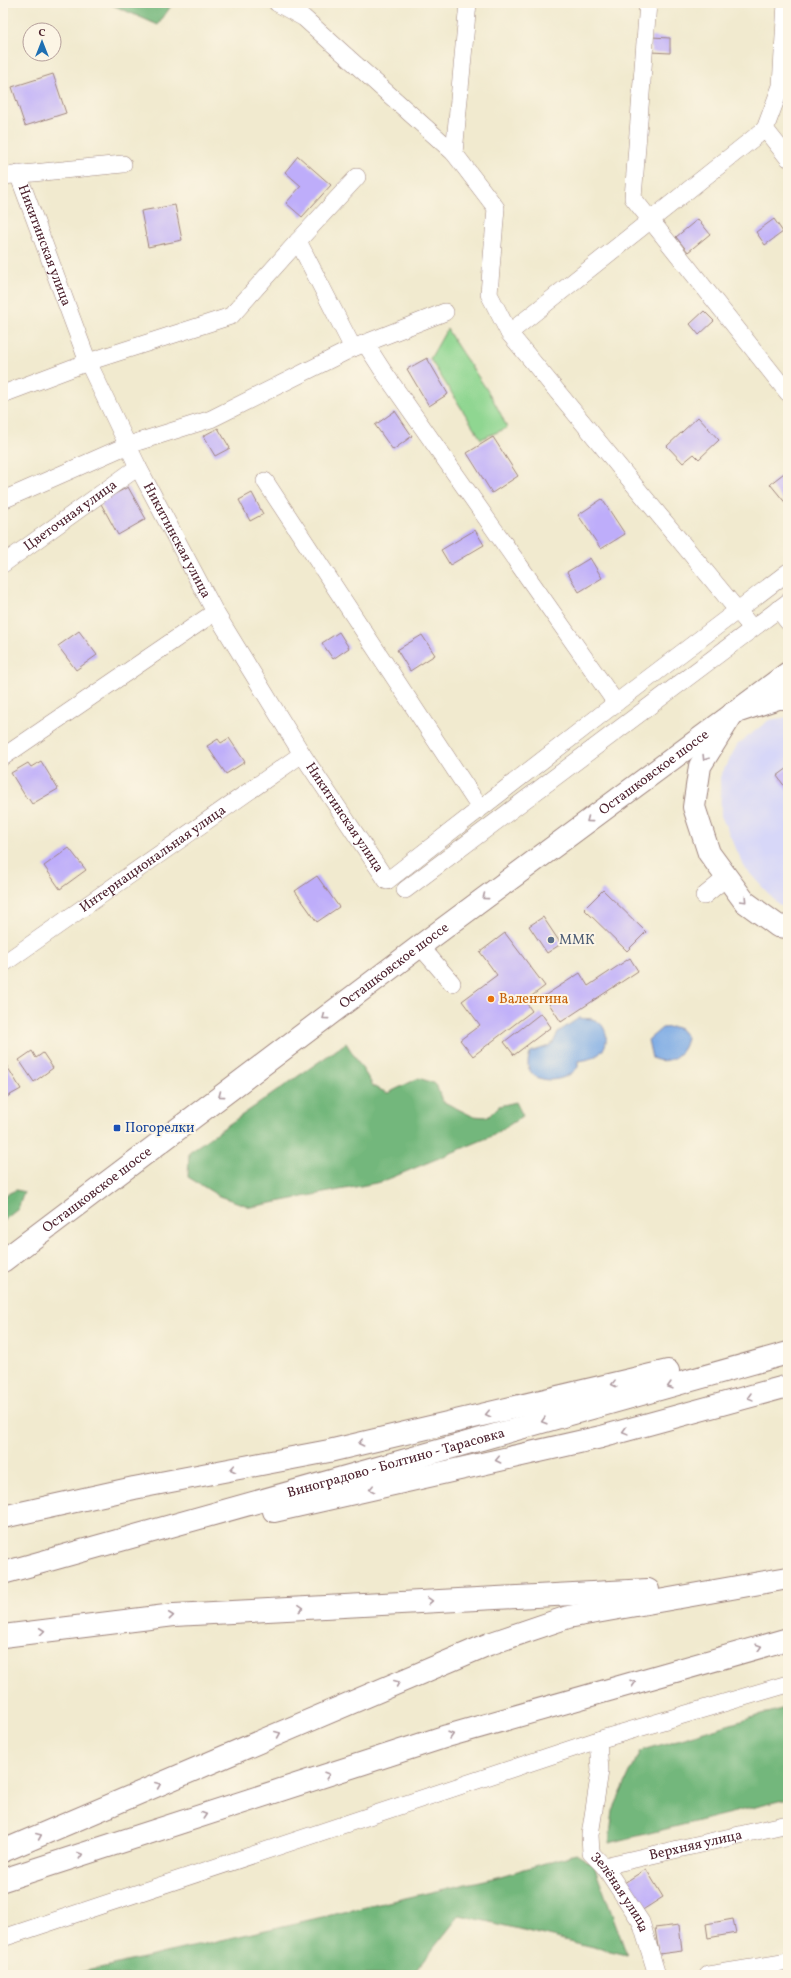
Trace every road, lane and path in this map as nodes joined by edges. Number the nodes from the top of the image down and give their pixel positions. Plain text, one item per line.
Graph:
1 (277, 3) edge
2 (468, 3) edge
3 (648, 3) edge
4 (786, 3) edge
5 (304, 10) edge
6 (765, 129) junction
7 (454, 153) junction
8 (788, 158) edge
9 (123, 164) dead end
10 (11, 175) edge
11 (357, 177) dead end
12 (649, 221) junction
13 (298, 241) junction
14 (445, 312) dead end
15 (509, 333) junction
16 (359, 346) junction
17 (88, 362) junction
18 (788, 393) edge
19 (3, 394) edge
20 (128, 446) junction
21 (138, 467) junction
22 (265, 481) dead end
23 (3, 500) edge
24 (3, 564) edge
25 (788, 572) edge
26 (738, 610) junction
27 (785, 611) edge
28 (215, 612) junction
29 (752, 628) junction
30 (788, 673) edge
31 (788, 698) edge
32 (616, 703) junction
33 (733, 713) junction
34 (302, 754) junction
35 (3, 757) edge
36 (480, 808) junction
37 (727, 877) junction
38 (405, 890) dead end
39 (704, 896) dead end
40 (785, 928) edge
41 (420, 946) junction
42 (3, 964) edge
43 (452, 983) dead end
44 (3, 1261) edge
45 (788, 1342) edge
46 (788, 1352) edge
47 (788, 1386) edge
48 (3, 1517) edge
49 (5, 1572) edge
50 (788, 1577) edge
51 (3, 1636) edge
52 (788, 1639) edge
53 (788, 1684) edge
54 (598, 1740) junction
55 (788, 1824) edge
56 (3, 1851) edge
57 (604, 1866) junction
58 (3, 1880) edge
59 (3, 1938) edge
60 (788, 1962) edge
61 (656, 1975) edge
62 (708, 1975) edge

1 - 5 street
2 - 7 street
3 - 12 street
4 - 6 street
5 - 7 street
6 - 8 street
6 - 12 street
7 - 15 street
9 - 10 street
10 - 17 street, Никитинская улица
11 - 13 street
12 - 15 street
12 - 18 street
13 - 16 street
13 - 17 street
14 - 16 street
15 - 26 street
16 - 20 street
16 - 32 street
17 - 19 street
17 - 20 street, Никитинская улица
20 - 21 street, Никитинская улица
20 - 23 street
21 - 24 street, Цветочная улица
21 - 28 street, Никитинская улица
22 - 36 street
25 - 26 street
26 - 29 street
26 - 32 street
27 - 29 street
28 - 34 street, Никитинская улица
28 - 35 street
29 - 38 street
30 - 33 main road, Осташковское шоссе
31 - 33 main road
32 - 36 street
33 -> 37 main road
33 -> 41 main road, Осташковское шоссе
34 - 36 street, Никитинская улица
34 - 42 street, Интернациональная улица
37 - 39 street
37 -> 40 main road
41 - 43 street
41 -> 44 main road, Осташковское шоссе
45 -> 48 main road
46 -> 49 main road, Виноградово - Болтино - Тарасовка
47 -> 49 main road
51 -> 50 main road
56 -> 50 main road
58 -> 52 main road
53 - 54 street
54 - 57 street, Зелёная улица
54 - 59 street
55 - 57 street, Верхняя улица
57 - 61 street, Зелёная улица
60 - 62 street

